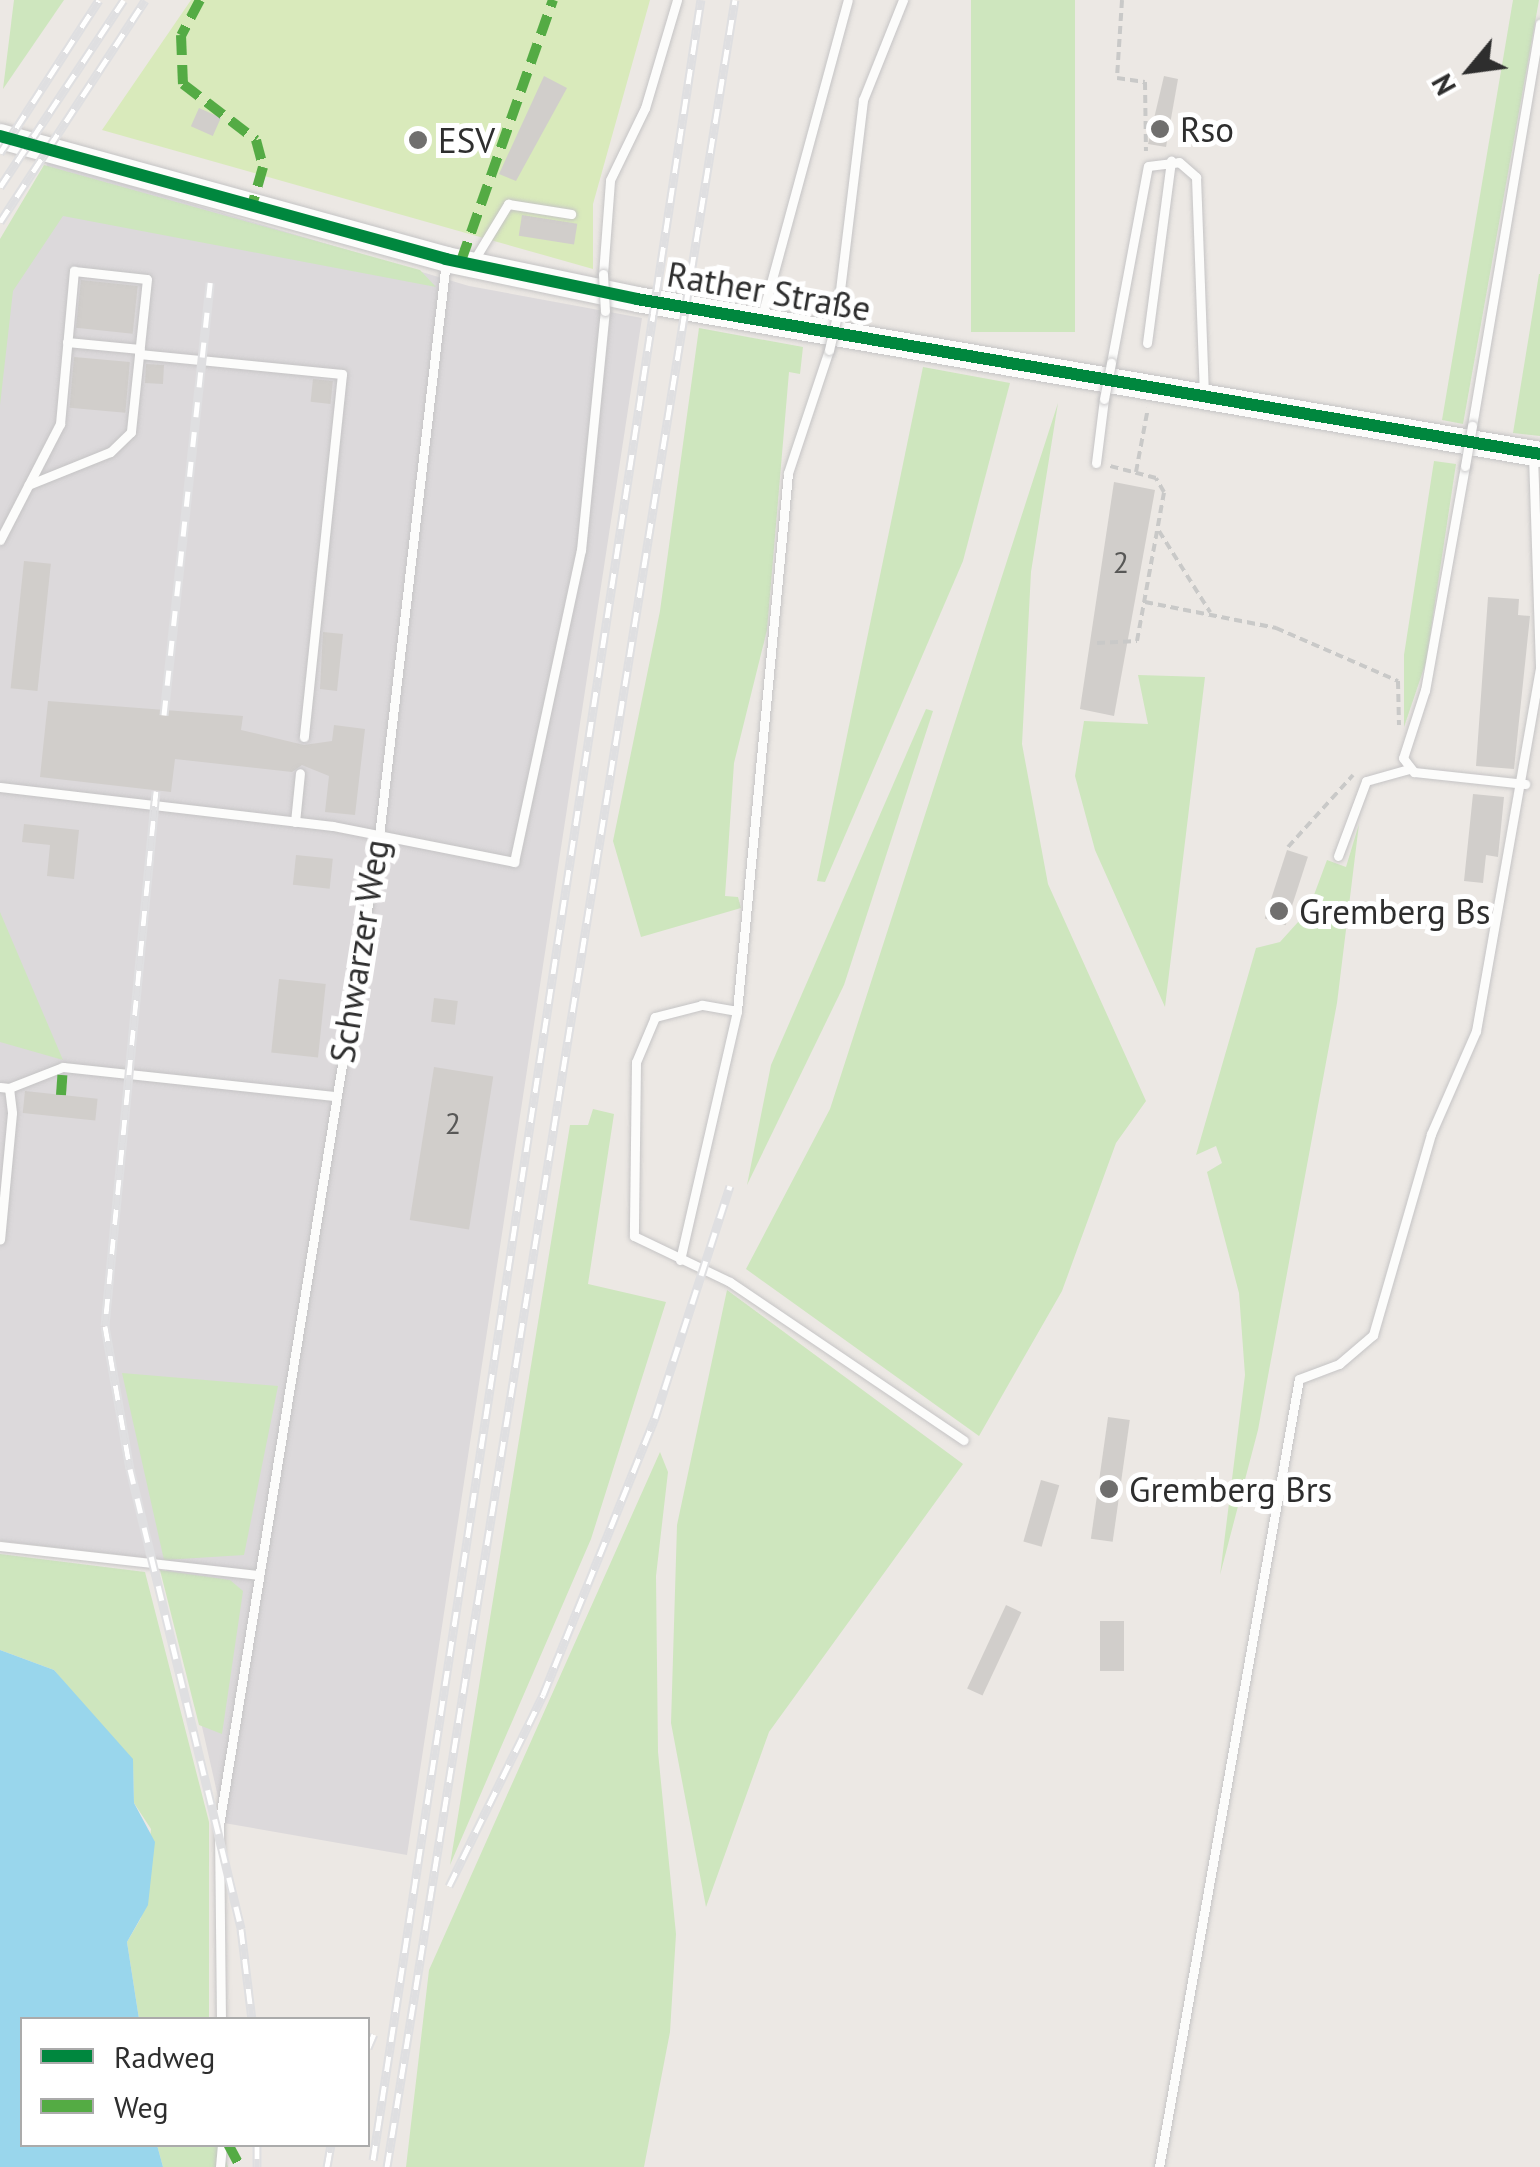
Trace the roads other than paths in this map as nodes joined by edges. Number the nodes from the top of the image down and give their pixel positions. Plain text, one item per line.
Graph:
1 (677, 0) edge
2 (848, 0) edge
3 (903, 0) edge
4 (1540, 24) edge
5 (0, 136) edge
6 (1171, 161) junction
7 (571, 214) dead end
8 (446, 258) junction
9 (473, 264) junction
10 (760, 319) junction
11 (68, 342) junction
12 (1146, 342) dead end
13 (139, 352) junction
14 (1204, 396) junction
15 (1536, 453) edge
16 (1096, 463) road end
17 (28, 485) junction
18 (0, 540) edge
19 (1540, 668) edge
20 (304, 737) dead end
21 (1410, 769) junction
22 (300, 773) dead end
23 (1526, 784) junction
24 (0, 786) edge
25 (294, 822) junction
26 (379, 836) junction
27 (1338, 856) dead end
28 (738, 1011) junction
29 (4, 1087) edge
30 (336, 1096) junction
31 (0, 1239) edge
32 (680, 1260) junction
33 (962, 1440) dead end
34 (0, 1546) edge
35 (257, 1575) junction
36 (222, 2017) edge
37 (1160, 2167) edge

1 - 26 lane, bridge
2 - 10 lane
3 - 28 lane, bridge
4 - 21 lane, bridge
5 - 8 street, Rather Straße
6 - 12 lane
6 - 14 lane
6 - 16 lane, bridge
7 - 9 lane
8 - 9 street, Rather Straße
8 - 26 lane, Schwarzer Weg
9 - 10 street, Rather Straße
10 - 14 street, Rather Straße
11 - 13 lane
11 - 13 lane
11 - 17 lane
13 - 17 lane
13 - 20 lane
14 - 15 street, Rather Straße
15 - 19 lane
17 - 18 lane
19 - 23 lane
21 - 23 lane
21 - 27 lane
22 - 25 lane
23 - 37 lane
24 - 25 lane
25 - 26 lane
26 - 30 lane, Schwarzer Weg
28 - 32 lane
28 - 32 lane
29 - 30 lane
29 - 31 lane
30 - 35 lane, Schwarzer Weg
32 - 33 lane
34 - 35 lane
35 - 36 lane, Schwarzer Weg

